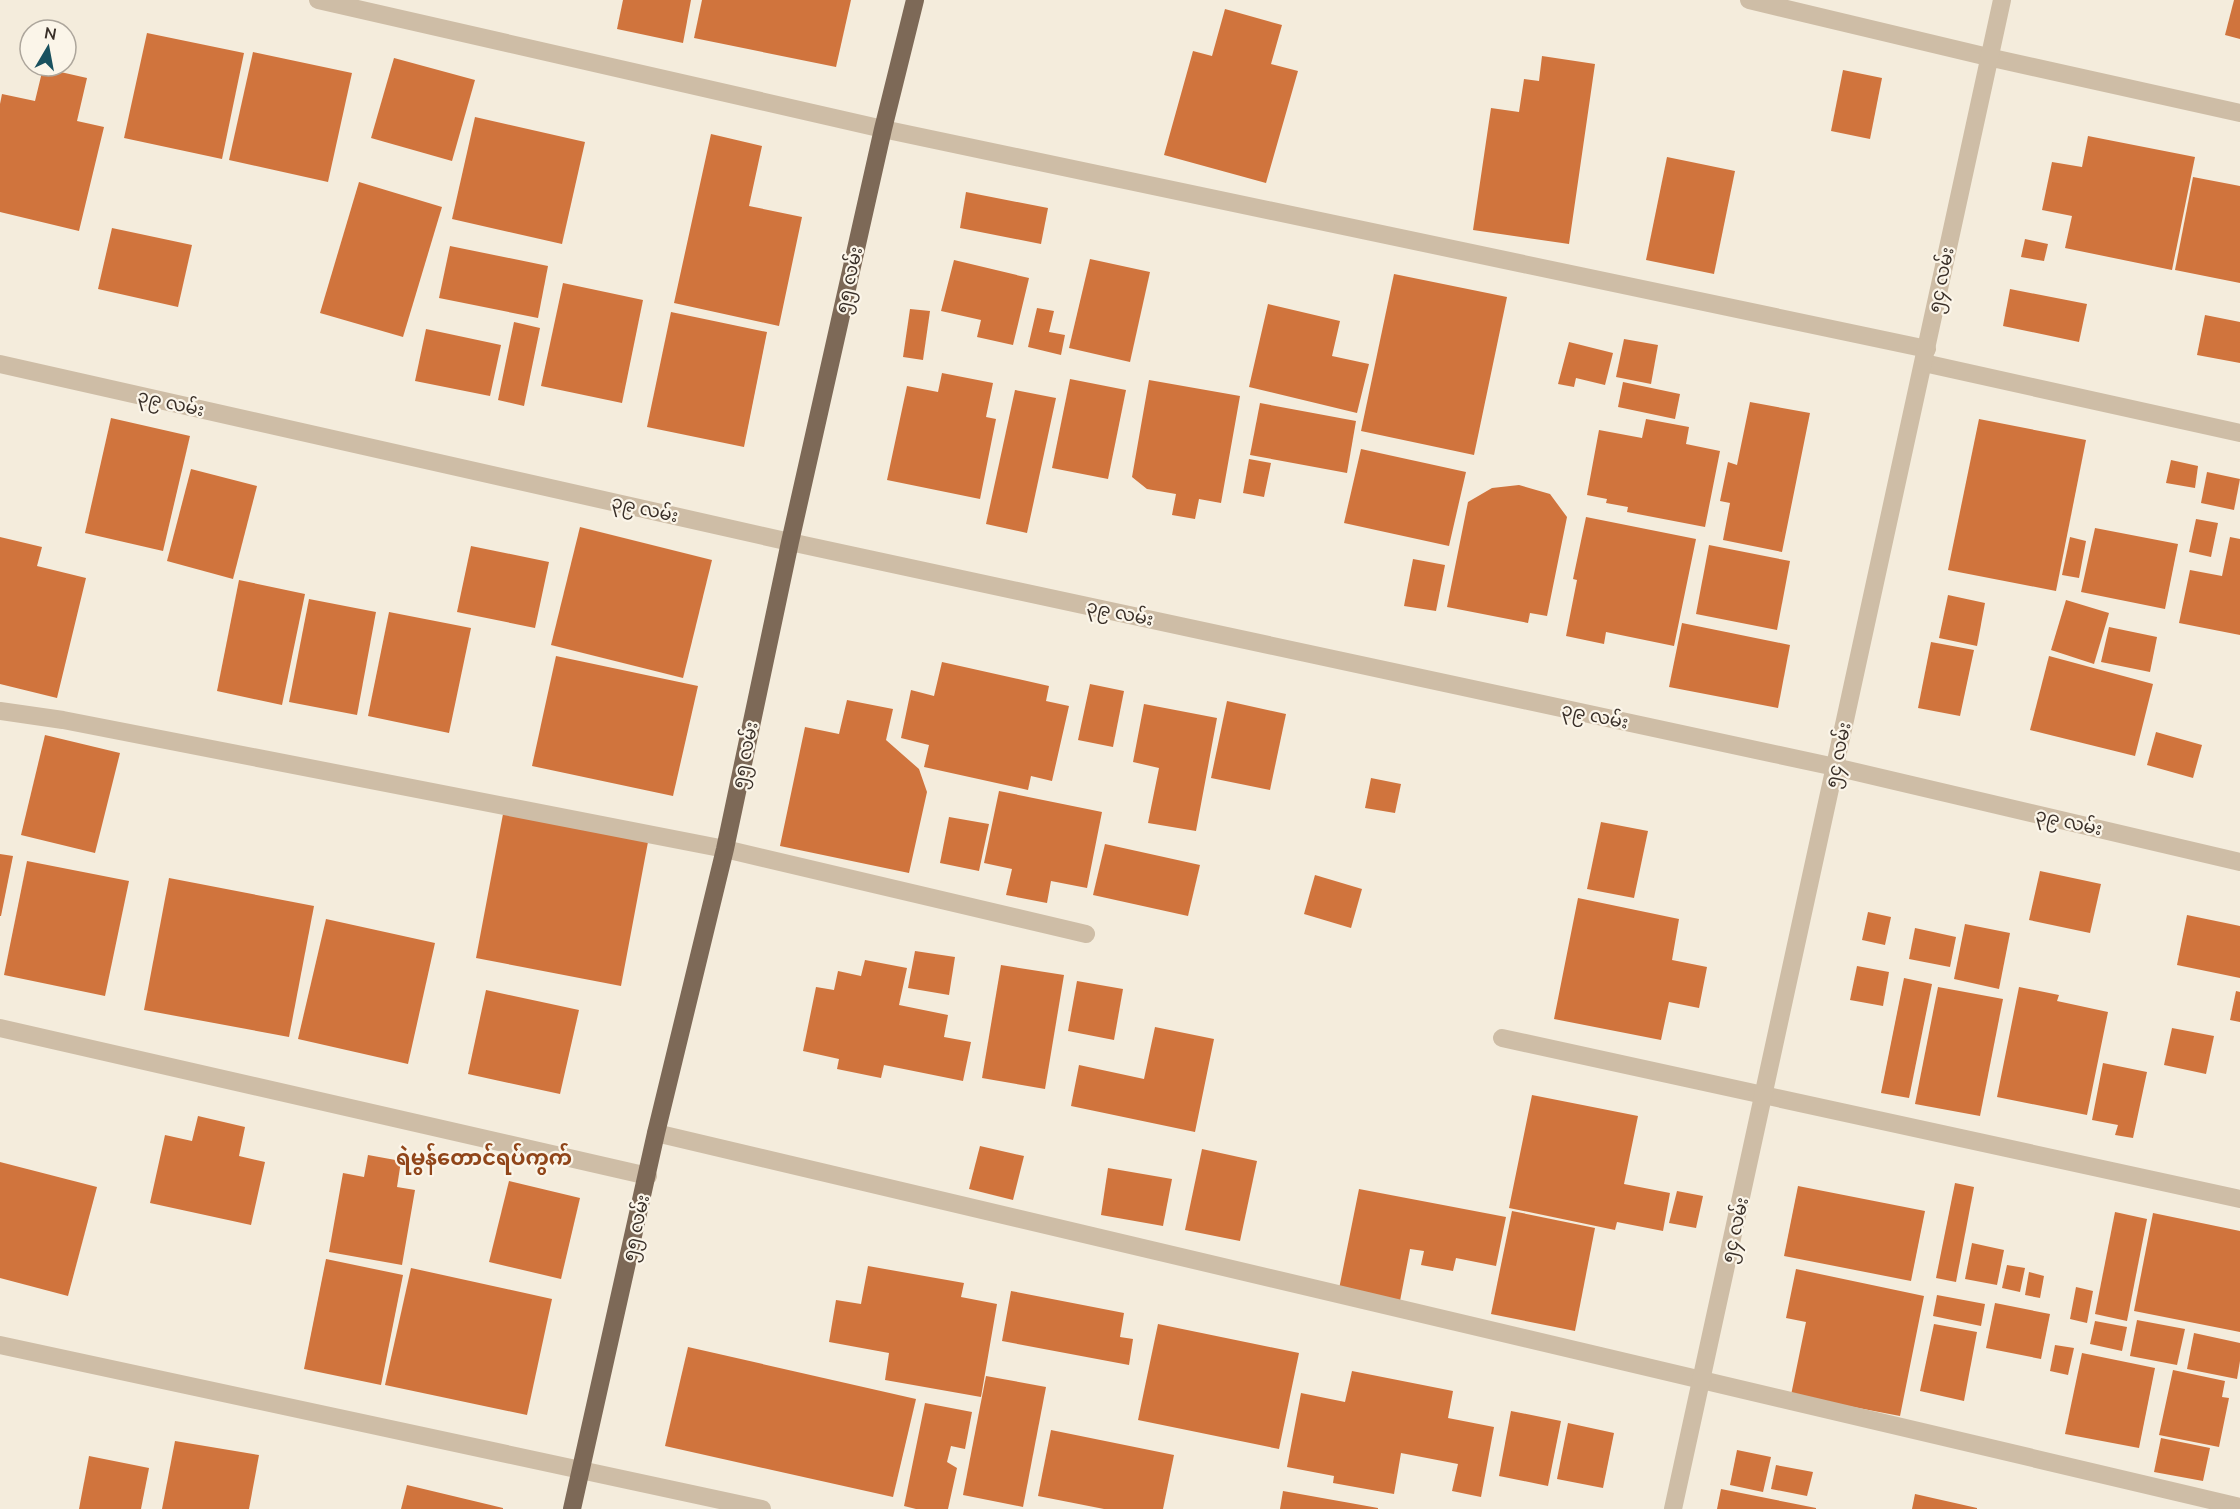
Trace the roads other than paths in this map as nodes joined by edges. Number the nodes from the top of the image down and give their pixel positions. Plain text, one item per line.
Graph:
1 (318, 0) edge
2 (915, 0) edge
3 (1749, 0) edge
4 (2002, 0) edge
5 (1988, 57) junction
6 (2240, 113) edge
7 (883, 129) junction
8 (1925, 356) junction
9 (0, 364) edge
10 (2240, 433) edge
11 (790, 542) junction
12 (0, 711) edge
13 (1835, 767) junction
14 (725, 849) junction
15 (2240, 862) edge
16 (1086, 934) dead end
17 (0, 1028) edge
18 (1502, 1038) dead end
19 (1765, 1095) junction
20 (656, 1133) junction
21 (648, 1176) junction
22 (2240, 1199) edge
23 (0, 1345) edge
24 (1701, 1381) junction
25 (580, 1471) junction
26 (2240, 1507) edge
27 (572, 1509) edge
28 (762, 1509) edge
29 (1673, 1509) edge

1 - 7 street
2 - 7 main road, ၅၅ လမ်း
3 - 5 street
4 - 5 street, ၅၄ လမ်း
5 - 6 street
5 - 8 street, ၅၄ လမ်း
7 - 8 street
7 - 11 main road, ၅၅ လမ်း
8 - 10 street
8 - 13 street, ၅၄ လမ်း
9 - 11 street, ၃၉ လမ်း
11 - 13 street, ၃၉ လမ်း
11 - 14 main road, ၅၅ လမ်း
12 - 14 street
13 - 15 street, ၃၉ လမ်း
13 - 19 street, ၅၄ လမ်း
14 - 16 street
14 - 20 main road, ၅၅ လမ်း
17 - 21 street
18 - 19 street
19 - 22 street
19 - 24 street, ၅၄ လမ်း
20 - 21 main road, ၅၅ လမ်း
20 - 24 street
21 - 25 main road, ၅၅ လမ်း
23 - 25 street
24 - 26 street
24 - 29 street, ၅၄ လမ်း
25 - 27 main road, ၅၅ လမ်း
25 - 28 street

